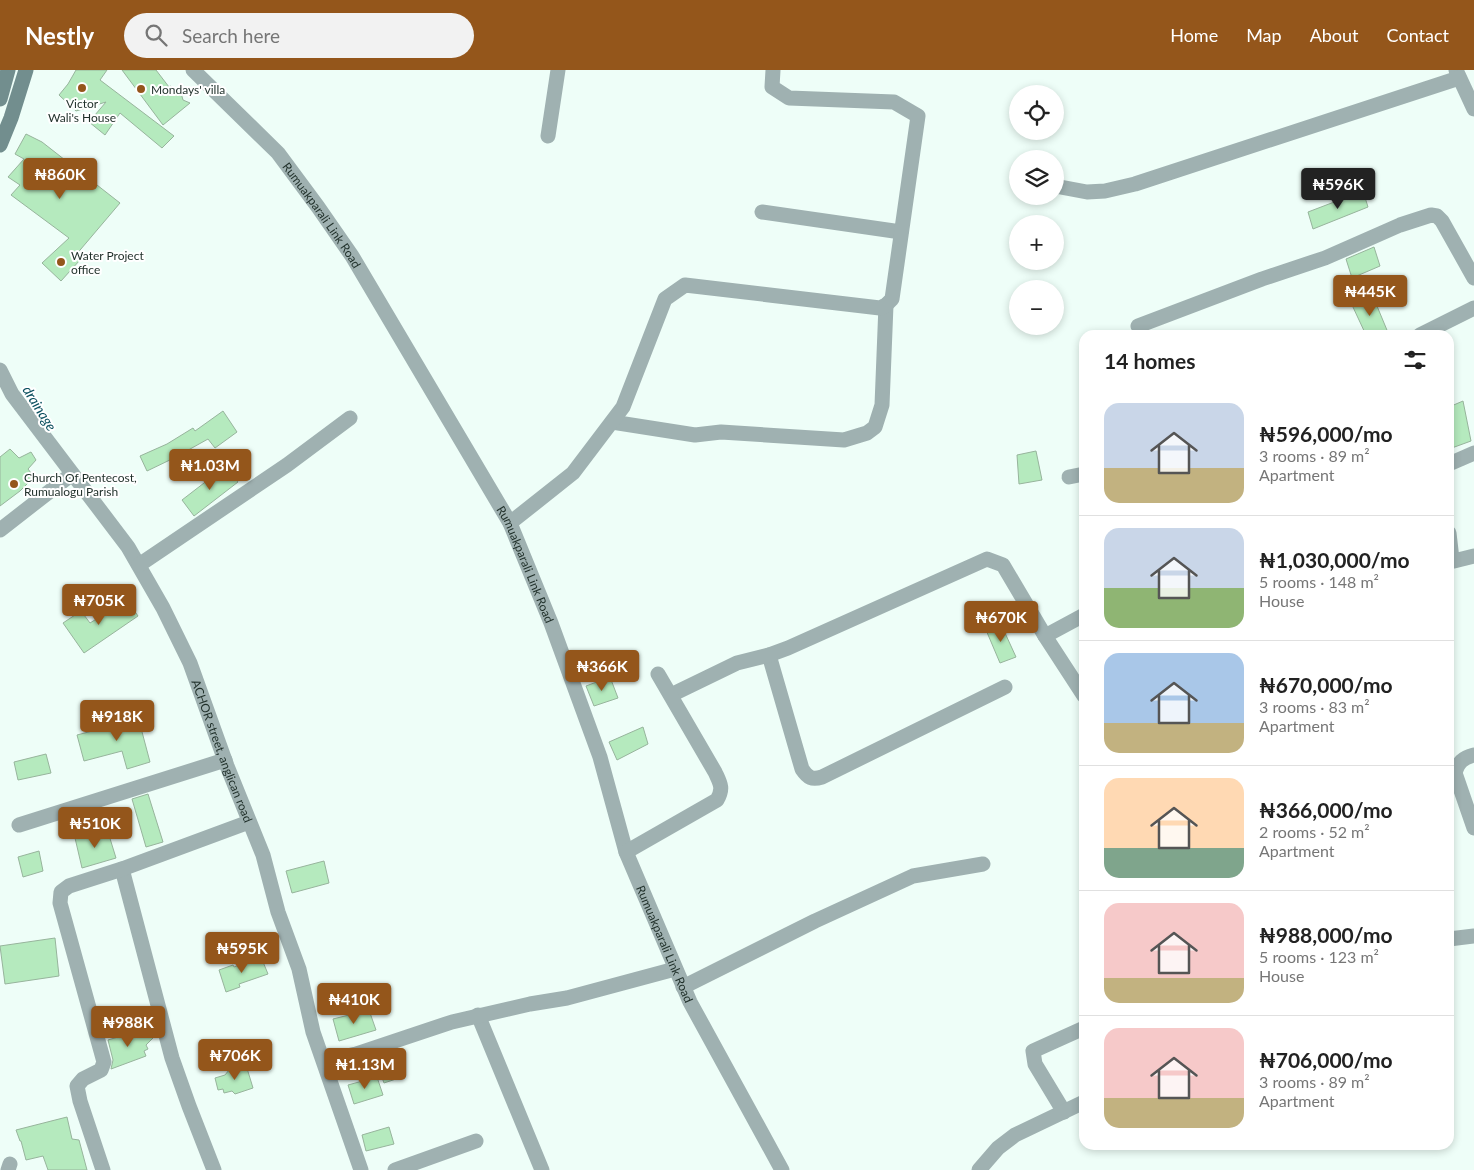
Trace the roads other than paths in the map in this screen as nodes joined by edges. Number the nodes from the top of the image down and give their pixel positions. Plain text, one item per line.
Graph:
1 (8, 70) edge
2 (26, 70) edge
3 (193, 70) edge
4 (558, 70) edge
5 (772, 70) edge
6 (1458, 74) edge
7 (1, 92) edge
8 (1474, 109) edge
9 (548, 136) dead end
10 (0, 145) edge
11 (1064, 188) edge
12 (762, 212) dead end
13 (901, 232) junction
14 (1474, 278) edge
15 (886, 305) junction
16 (1474, 308) edge
17 (1138, 326) dead end
18 (1430, 330) edge
19 (0, 370) edge
20 (350, 418) dead end
21 (612, 422) junction
22 (1474, 453) edge
23 (1454, 462) edge
24 (72, 474) junction
25 (510, 523) junction
26 (0, 530) edge
27 (1474, 556) edge
28 (1454, 561) edge
29 (138, 565) junction
30 (1079, 618) edge
31 (1045, 636) junction
32 (769, 655) junction
33 (658, 674) dead end
34 (1005, 687) dead end
35 (1079, 688) edge
36 (671, 696) junction
37 (1474, 755) edge
38 (225, 760) junction
39 (249, 822) junction
40 (19, 825) dead end
41 (1474, 828) edge
42 (626, 852) junction
43 (983, 864) dead end
44 (122, 869) junction
45 (1474, 936) edge
46 (1454, 938) edge
47 (675, 969) junction
48 (683, 987) junction
49 (478, 1015) junction
50 (1079, 1030) edge
51 (324, 1061) junction
52 (1079, 1104) edge
53 (1064, 1112) junction
54 (476, 1141) dead end
55 (103, 1170) edge
56 (214, 1170) edge
57 (361, 1170) edge
58 (395, 1170) edge
59 (542, 1170) edge
60 (782, 1170) edge
61 (978, 1170) edge

1 - 7 main road
2 - 10 main road
3 - 25 street, Rumuakparali Link Road
4 - 9 street
5 - 13 street
6 - 8 street
6 - 11 street
12 - 13 street
13 - 15 street
14 - 17 street
15 - 21 street
15 - 21 street
16 - 18 street
19 - 24 street, ACHOR street, anglican road
20 - 29 street
21 - 25 street
22 - 23 street
24 - 26 street
24 - 29 street, ACHOR street, anglican road
25 - 42 street, Rumuakparali Link Road
27 - 28 street
29 - 38 street, ACHOR street, anglican road
30 - 31 street
31 - 32 street
31 - 35 street
32 - 34 street
32 - 36 street
33 - 36 street
36 - 42 street
37 - 41 street
38 - 39 street, ACHOR street, anglican road
38 - 40 street
39 - 44 street
39 - 51 street, ACHOR street, anglican road
42 - 47 street, Rumuakparali Link Road
43 - 48 street
44 - 55 street
44 - 56 street
45 - 46 street
47 - 48 street, Rumuakparali Link Road
47 - 49 street
48 - 60 street, Rumuakparali Link Road
49 - 51 street
49 - 59 street
50 - 53 street
51 - 57 street, ACHOR street, anglican road
52 - 53 street
53 - 61 street
54 - 58 street

